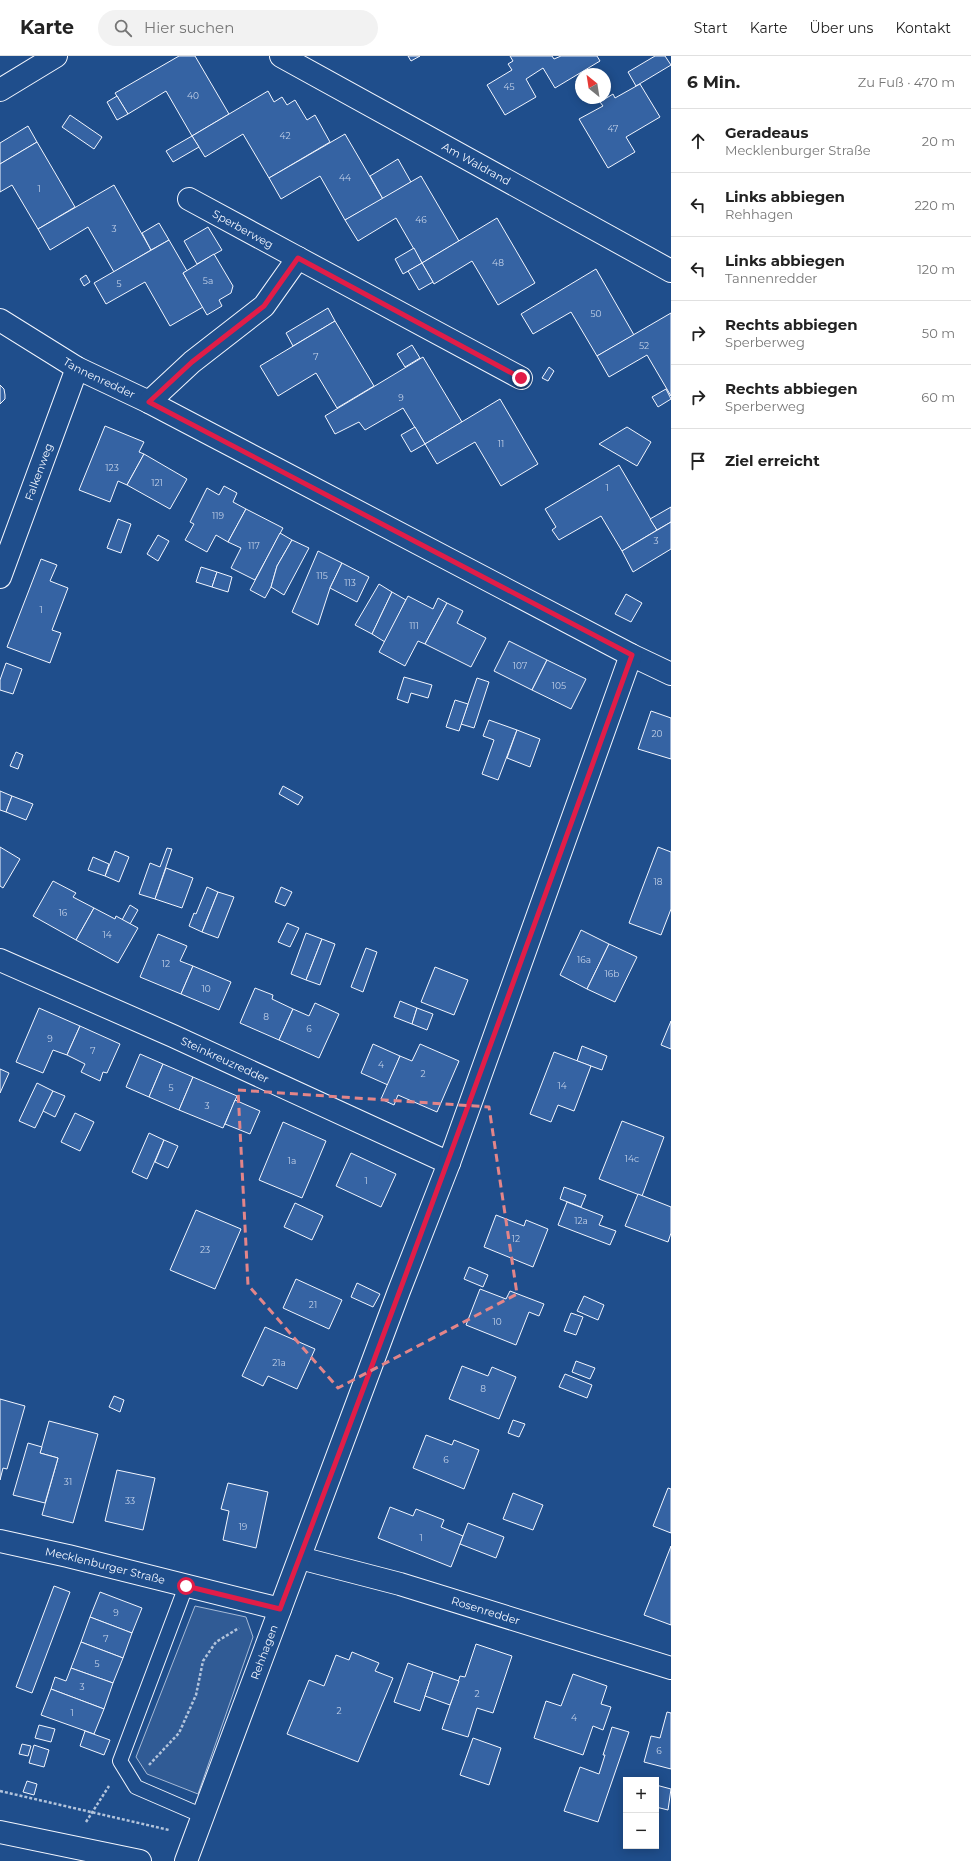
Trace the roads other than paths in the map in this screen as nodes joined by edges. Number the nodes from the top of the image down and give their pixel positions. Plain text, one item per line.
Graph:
1 (56, 56) edge
2 (281, 56) edge
3 (0, 90) edge
4 (189, 199) dead end
5 (298, 258) junction
6 (671, 271) edge
7 (0, 320) edge
8 (77, 368) junction
9 (521, 378) dead end
10 (149, 402) junction
11 (0, 577) edge
12 (632, 655) junction
13 (671, 674) edge
14 (0, 960) edge
15 (449, 1163) junction
16 (0, 1541) edge
17 (300, 1558) junction
18 (186, 1586) junction
19 (274, 1608) junction
20 (671, 1668) edge
21 (204, 1816) junction
22 (0, 1832) edge
23 (140, 1861) edge
24 (186, 1861) edge

1 - 3 street
2 - 6 street, Am Waldrand
4 - 5 street, Sperberweg
5 - 9 street, Sperberweg
5 - 10 street
7 - 8 street, Tannenredder
8 - 10 street, Tannenredder
8 - 11 street, Falkenweg
10 - 12 street, Tannenredder
12 - 13 street, Tannenredder
12 - 15 street, Rehhagen
14 - 15 street, Steinkreuzredder
15 - 17 street, Rehhagen
16 - 18 street, Mecklenburger Straße
17 - 19 street, Rehhagen
17 - 20 street, Rosenredder
18 - 19 street, Mecklenburger Straße
18 - 21 lane
19 - 21 street, Rehhagen
21 - 24 street, Rehhagen
22 - 23 street

